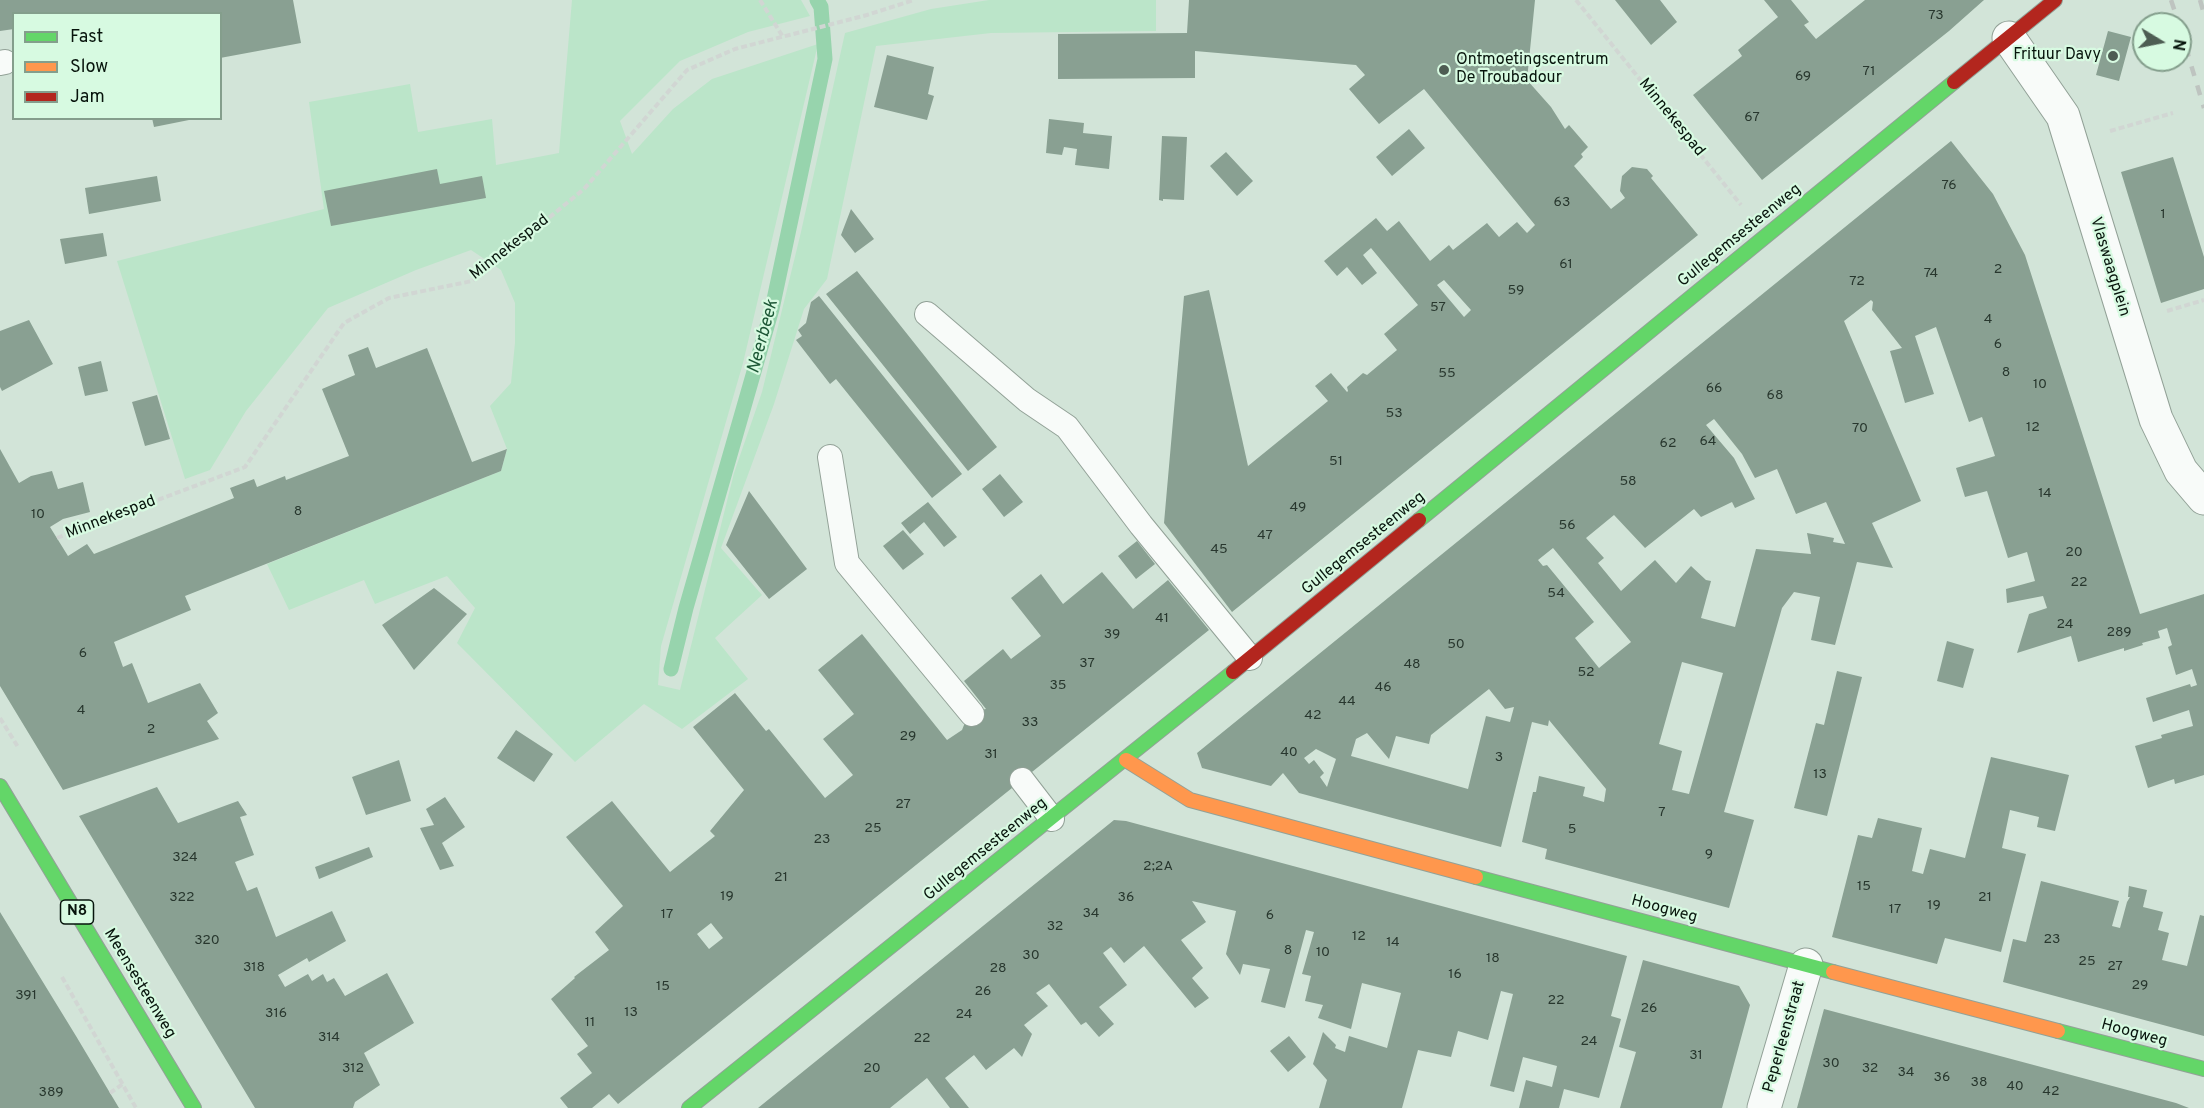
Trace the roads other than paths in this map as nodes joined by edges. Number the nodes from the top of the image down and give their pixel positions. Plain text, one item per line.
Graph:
1 (2055, 0) edge
2 (2009, 38) junction
3 (927, 314) dead end
4 (830, 457) dead end
5 (2204, 498) edge
6 (1250, 658) junction
7 (972, 714) dead end
8 (1126, 760) junction
9 (1023, 780) dead end
10 (0, 786) edge
11 (1052, 819) junction
12 (1806, 965) junction
13 (2204, 1069) edge
14 (194, 1108) edge
15 (689, 1108) edge
16 (1764, 1108) edge

1 - 2 street, Gullegemsesteenweg
2 - 5 street, Vlaswaagplein
2 - 6 street, Gullegemsesteenweg
3 - 6 lane
4 - 7 lane
6 - 8 street, Gullegemsesteenweg
8 - 11 street, Gullegemsesteenweg
8 - 12 street, Hoogweg
9 - 11 lane
10 - 14 street, Meensesteenweg / N8
11 - 15 street, Gullegemsesteenweg
12 - 13 street, Hoogweg
12 - 16 street, Peperleenstraat

